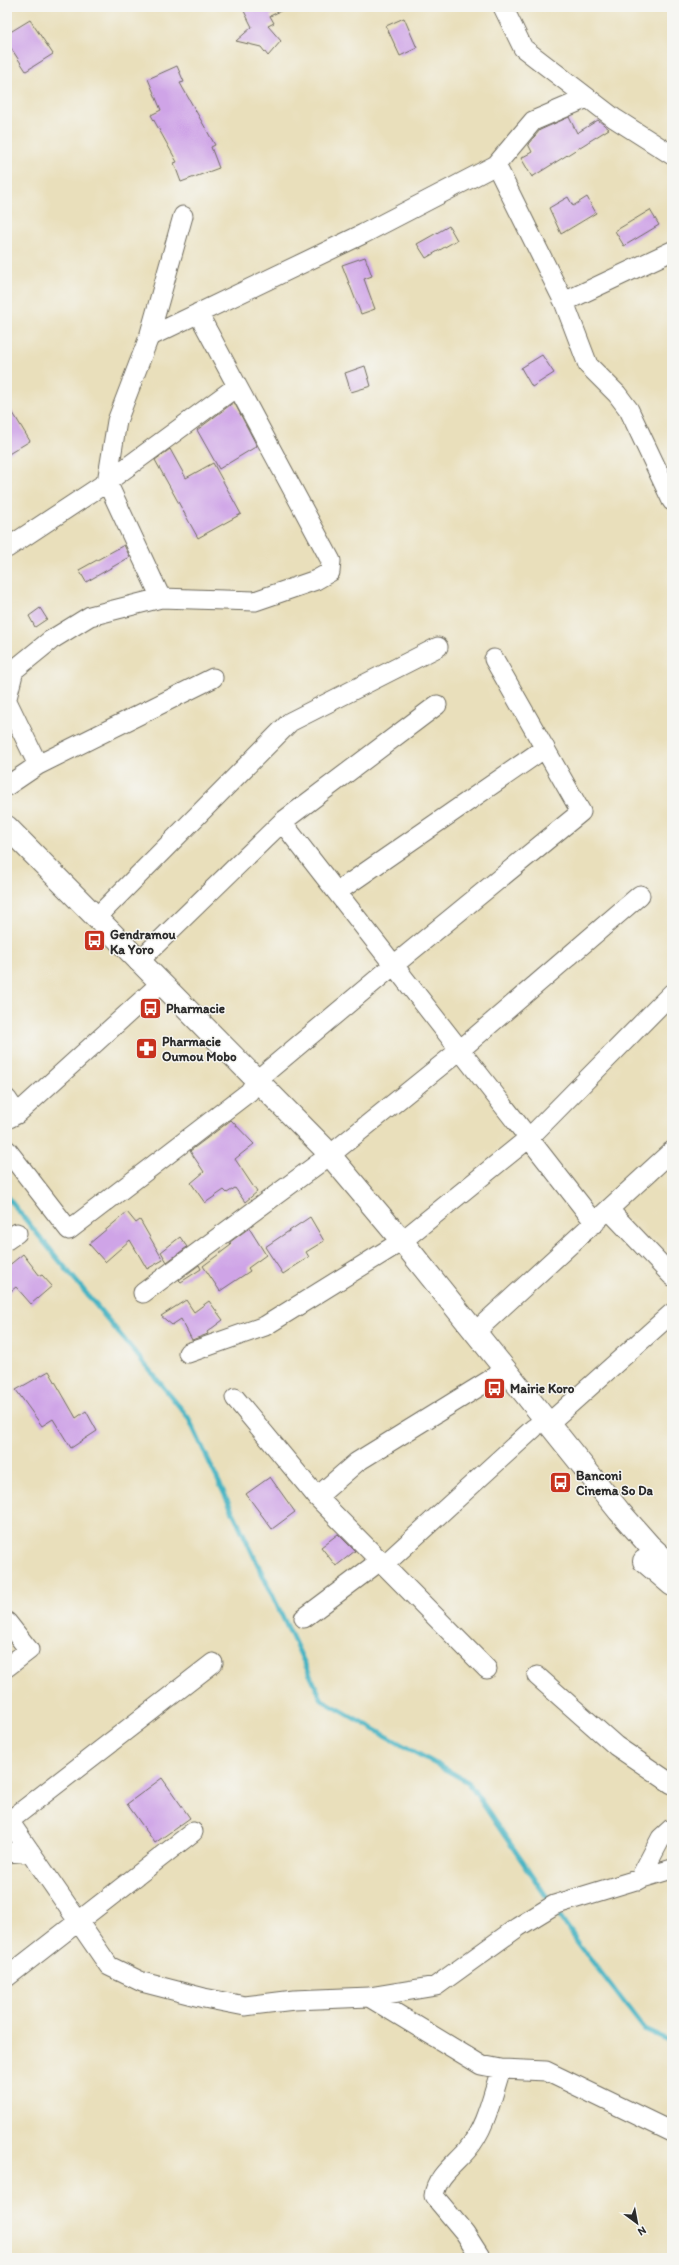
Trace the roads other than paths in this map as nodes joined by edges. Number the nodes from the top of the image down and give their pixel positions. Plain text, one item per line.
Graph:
1 (503, 7) edge
2 (587, 98) junction
3 (672, 155) edge
4 (496, 165) junction
5 (183, 216) dead end
6 (672, 251) edge
7 (564, 302) junction
8 (198, 313) junction
9 (149, 337) junction
10 (236, 387) junction
11 (107, 482) junction
12 (672, 501) edge
13 (7, 548) edge
14 (161, 598) junction
15 (438, 646) dead end
16 (494, 659) dead end
17 (213, 678) dead end
18 (7, 700) edge
19 (437, 705) dead end
20 (545, 748) junction
21 (38, 765) junction
22 (7, 786) edge
23 (282, 822) junction
24 (7, 827) edge
25 (7, 848) edge
26 (337, 892) junction
27 (640, 895) dead end
28 (96, 918) junction
29 (138, 962) junction
30 (394, 965) junction
31 (155, 990) junction
32 (672, 993) edge
33 (460, 1050) junction
34 (253, 1086) junction
35 (10, 1110) edge
36 (529, 1138) junction
37 (7, 1150) edge
38 (672, 1152) edge
39 (324, 1159) junction
40 (609, 1210) junction
41 (595, 1223) junction
42 (395, 1245) junction
43 (672, 1276) edge
44 (143, 1293) dead end
45 (672, 1314) edge
46 (475, 1332) junction
47 (188, 1353) dead end
48 (494, 1378) junction
49 (235, 1398) dead end
50 (541, 1425) junction
51 (317, 1497) junction
52 (382, 1563) junction
53 (672, 1566) edge
54 (672, 1585) edge
55 (304, 1618) dead end
56 (7, 1622) edge
57 (213, 1663) dead end
58 (7, 1667) edge
59 (487, 1669) dead end
60 (537, 1676) dead end
61 (672, 1784) edge
62 (8, 1820) edge
63 (672, 1828) edge
64 (193, 1832) dead end
65 (30, 1851) junction
66 (7, 1853) edge
67 (672, 1870) edge
68 (638, 1880) junction
69 (78, 1922) junction
70 (7, 1977) edge
71 (369, 1997) junction
72 (501, 2069) junction
73 (672, 2132) edge
74 (481, 2258) edge

1 - 2 street
2 - 3 street
2 - 4 street
4 - 7 street
4 - 8 street
5 - 9 street
6 - 7 street
7 - 12 street
8 - 9 street
8 - 10 street
9 - 11 street
10 - 11 street
10 - 14 street
11 - 13 street
11 - 14 street
14 - 18 street
15 - 28 street
16 - 20 street
17 - 21 street
18 - 21 street
19 - 23 street
20 - 26 street
20 - 30 street
21 - 22 street
23 - 26 street
23 - 29 street
24 - 28 main road
25 - 31 main road
26 - 30 street
27 - 33 street
28 - 29 main road
29 - 31 main road
30 - 33 street
30 - 34 street
31 - 34 main road
31 - 35 street
32 - 36 street
33 - 36 street
33 - 39 street
34 - 37 street
34 - 39 main road
36 - 41 street
36 - 42 street
38 - 40 street
39 - 42 main road
39 - 44 street
40 - 41 street
40 - 43 street
41 - 46 street
42 - 46 main road
42 - 47 street
42 - 48 main road
45 - 50 street
46 - 50 main road
48 - 50 main road
48 - 51 street
49 - 51 street
50 - 52 street
50 - 53 main road
50 - 54 main road
51 - 52 street
52 - 55 street
52 - 59 street
56 - 58 street
57 - 62 street
60 - 61 street
62 - 65 street
63 - 68 street
64 - 69 street
65 - 66 street
65 - 69 street
67 - 68 street
68 - 71 street
69 - 70 street
69 - 71 street
71 - 72 street
72 - 73 street
72 - 74 street

